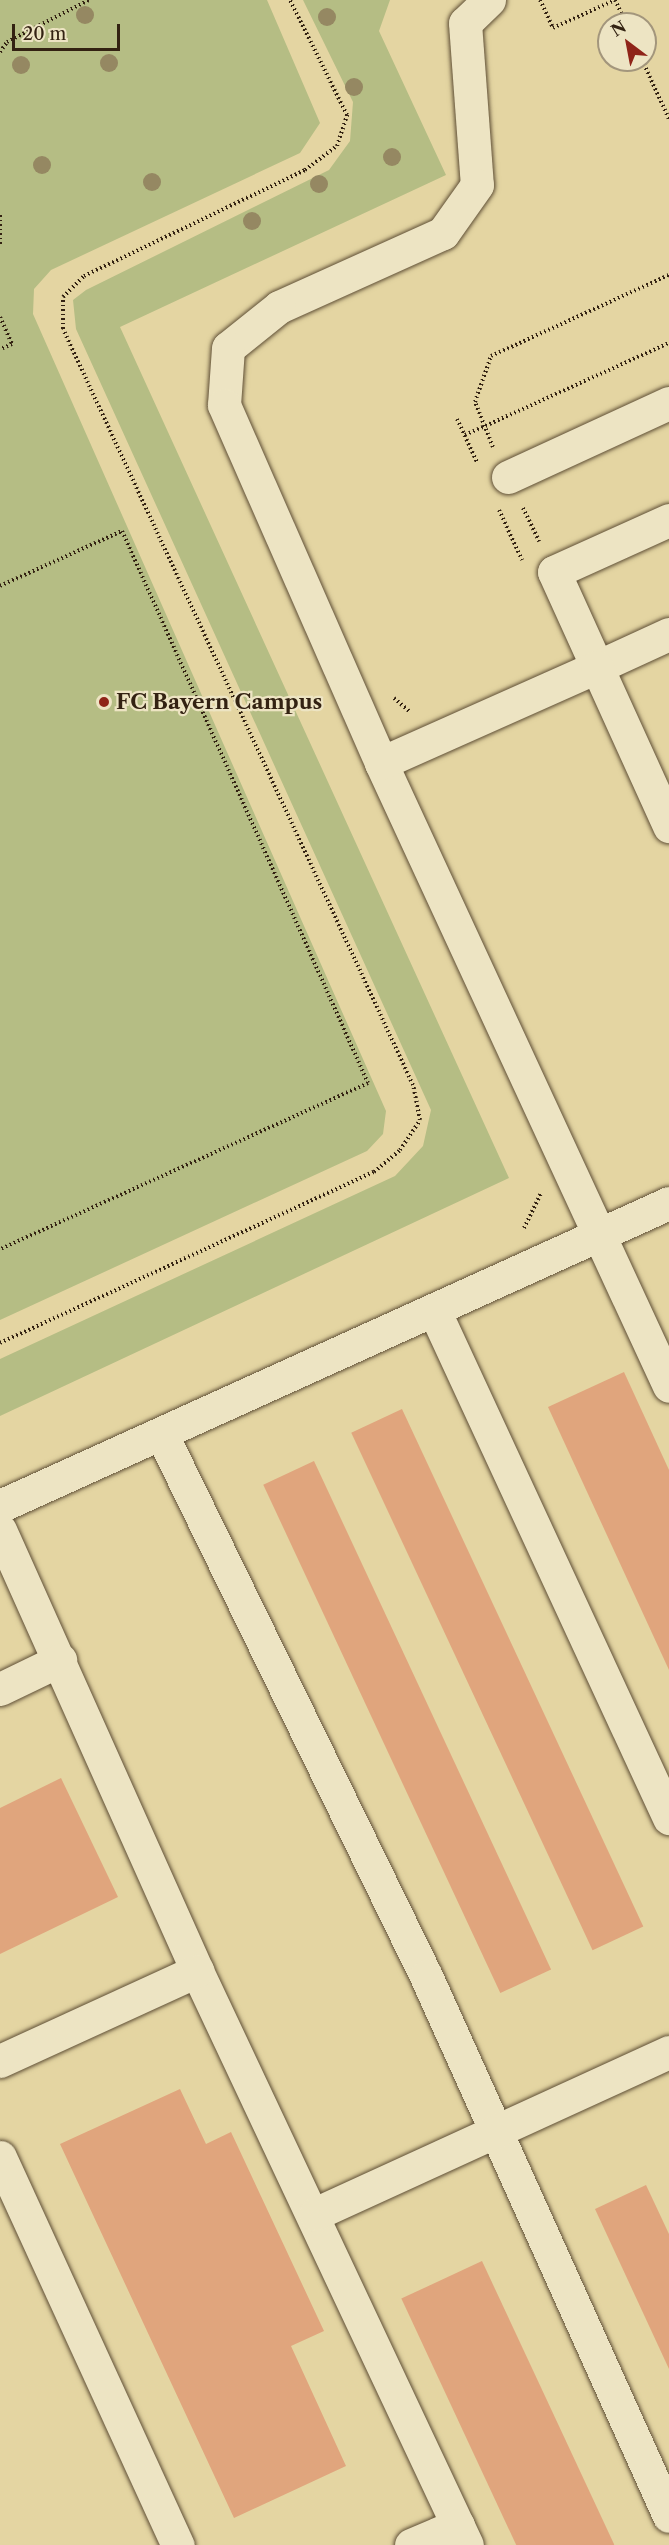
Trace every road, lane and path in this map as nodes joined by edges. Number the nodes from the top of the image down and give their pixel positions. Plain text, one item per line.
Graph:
1 (89, 0) edge
2 (290, 0) edge
3 (489, 0) edge
4 (540, 0) edge
5 (615, 0) edge
6 (0, 52) edge
7 (647, 72) edge
8 (669, 119) edge
9 (0, 215) edge
10 (0, 245) edge
11 (669, 275) edge
12 (0, 317) edge
13 (669, 343) edge
14 (0, 349) edge
15 (669, 403) edge
16 (457, 419) dead end
17 (484, 427) junction
18 (465, 435) junction
19 (494, 481) junction
20 (669, 520) edge
21 (541, 572) junction
22 (0, 586) edge
23 (669, 634) edge
24 (597, 667) junction
25 (358, 711) junction
26 (415, 714) dead end
27 (381, 763) junction
28 (669, 826) edge
29 (669, 1203) edge
30 (599, 1235) junction
31 (0, 1249) edge
32 (434, 1310) junction
33 (0, 1343) edge
34 (669, 1386) edge
35 (162, 1433) junction
36 (0, 1506) edge
37 (0, 1530) edge
38 (60, 1660) junction
39 (0, 1689) edge
40 (669, 1818) edge
41 (197, 1971) junction
42 (669, 2052) edge
43 (0, 2061) edge
44 (497, 2130) junction
45 (0, 2157) edge
46 (315, 2214) junction
47 (669, 2516) edge
48 (463, 2535) edge
49 (178, 2545) edge
50 (411, 2545) edge

1 - 6 path
2 - 33 path
3 - 25 lane
4 - 5 path
7 - 8 path
9 - 10 path
11 - 17 path
12 - 14 path
13 - 17 path
15 - 19 lane
16 - 18 path
17 - 18 path
17 - 19 path
18 - 19 path
19 - 21 path
19 - 21 path
20 - 21 lane
21 - 24 lane
22 - 31 path
23 - 24 lane
24 - 27 lane
24 - 28 lane
25 - 26 path
25 - 27 lane
27 - 30 lane
29 - 30 lane
30 - 32 lane
30 - 34 lane
32 - 35 lane
32 - 40 lane
35 - 36 lane
35 - 44 lane
37 - 38 lane
38 - 39 lane
38 - 41 lane
41 - 43 lane
41 - 46 lane
42 - 44 lane
44 - 46 lane
44 - 47 lane
45 - 49 lane
46 - 48 lane
48 - 50 lane

